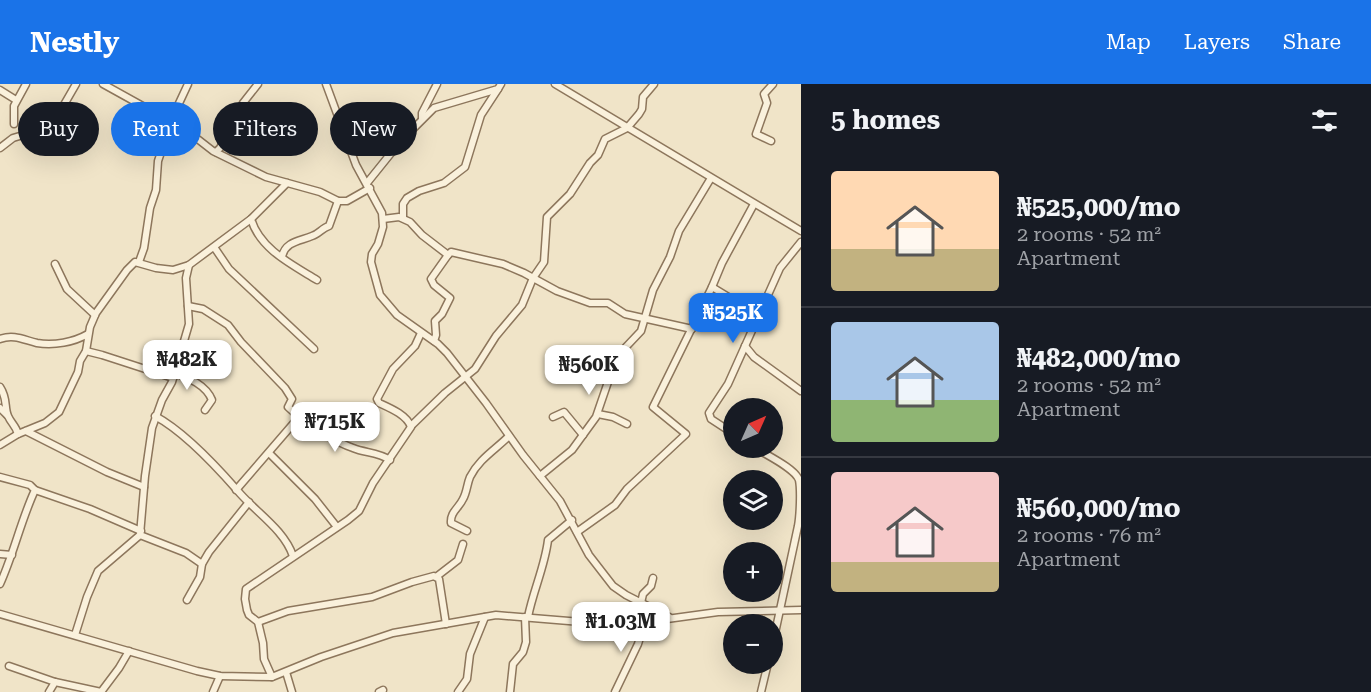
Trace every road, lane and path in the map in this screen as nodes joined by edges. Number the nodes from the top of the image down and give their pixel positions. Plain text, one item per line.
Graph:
1 (26, 84) edge
2 (76, 84) edge
3 (104, 84) edge
4 (188, 84) edge
5 (258, 84) edge
6 (437, 84) edge
7 (555, 84) edge
8 (654, 84) edge
9 (773, 84) edge
10 (327, 85) edge
11 (500, 87) edge
12 (0, 90) edge
13 (16, 100) junction
14 (136, 102) edge
15 (180, 102) edge
16 (244, 102) edge
17 (422, 119) junction
18 (14, 124) dead end
19 (627, 129) junction
20 (771, 141) dead end
21 (3, 142) edge
22 (0, 148) edge
23 (160, 156) edge
24 (227, 156) edge
25 (711, 178) junction
26 (287, 183) junction
27 (368, 185) junction
28 (338, 201) junction
29 (754, 204) junction
30 (403, 218) junction
31 (251, 219) junction
32 (383, 219) junction
33 (801, 231) edge
34 (801, 242) edge
35 (214, 247) junction
36 (448, 255) junction
37 (282, 257) junction
38 (139, 262) junction
39 (55, 264) dead end
40 (189, 265) junction
41 (533, 278) junction
42 (316, 280) dead end
43 (712, 287) junction
44 (189, 306) junction
45 (95, 315) junction
46 (758, 315) junction
47 (645, 320) junction
48 (692, 329) junction
49 (421, 333) junction
50 (88, 334) junction
51 (0, 339) edge
52 (79, 339) junction
53 (434, 341) junction
54 (745, 346) junction
55 (86, 349) junction
56 (314, 349) dead end
57 (174, 376) junction
58 (466, 377) junction
59 (0, 387) edge
60 (801, 392) edge
61 (0, 408) edge
62 (205, 410) dead end
63 (598, 414) junction
64 (8, 416) junction
65 (155, 416) junction
66 (299, 417) junction
67 (553, 417) dead end
68 (627, 424) dead end
69 (411, 426) junction
70 (723, 427) edge
71 (26, 430) junction
72 (18, 434) junction
73 (583, 435) junction
74 (509, 436) junction
75 (0, 445) edge
76 (269, 453) junction
77 (772, 458) edge
78 (390, 460) junction
79 (799, 474) edge
80 (540, 476) junction
81 (0, 477) edge
82 (144, 487) junction
83 (35, 490) junction
84 (236, 490) junction
85 (249, 502) junction
86 (571, 518) junction
87 (337, 528) junction
88 (467, 531) dead end
89 (577, 532) junction
90 (141, 533) junction
91 (463, 544) dead end
92 (0, 554) edge
93 (12, 555) junction
94 (293, 556) junction
95 (202, 564) junction
96 (436, 577) junction
97 (653, 578) dead end
98 (0, 584) edge
99 (187, 600) dead end
100 (640, 603) junction
101 (650, 608) junction
102 (781, 610) junction
103 (801, 610) edge
104 (0, 614) edge
105 (780, 614) edge
106 (484, 617) junction
107 (526, 617) junction
108 (670, 617) junction
109 (648, 621) junction
110 (258, 622) junction
111 (446, 624) junction
112 (75, 635) junction
113 (129, 651) junction
114 (9, 666) dead end
115 (286, 672) junction
116 (765, 674) edge
117 (220, 676) junction
118 (272, 677) junction
119 (56, 682) junction
120 (49, 692) edge
121 (101, 692) edge
122 (213, 692) edge
123 (292, 692) edge
124 (458, 692) edge
125 (510, 692) edge
126 (615, 692) edge
127 (761, 692) edge

1 - 13 street
2 - 21 street
3 - 14 street
4 - 15 street
5 - 16 street
6 - 17 street
7 - 19 street
8 - 19 street
9 - 20 street
10 - 27 street
11 - 17 street
11 - 30 street
12 - 13 street
13 - 18 street
17 - 27 street
19 - 25 street
19 - 41 street
21 - 22 street
23 - 38 street
24 - 26 street
25 - 29 street
25 - 47 street
26 - 28 street
26 - 31 street
27 - 28 street
27 - 32 street
28 - 37 street
29 - 33 street
29 - 43 street
30 - 32 street
30 - 36 street
31 - 35 street
31 - 37 street
32 - 49 street
34 - 46 street
35 - 40 street
35 - 56 street
36 - 41 street
36 - 53 street
37 - 42 street
38 - 40 street
38 - 45 street
39 - 45 street
40 - 44 street
41 - 47 street
41 - 58 street
43 - 46 street
43 - 48 street
44 - 57 street
44 - 66 street
45 - 50 street
46 - 54 street
47 - 48 street
47 - 63 street
48 - 89 street
49 - 53 street
49 - 69 street
50 - 52 street
50 - 55 street
51 - 52 street
52 - 55 street
53 - 58 street
54 - 60 street
54 - 70 street
55 - 57 street
55 - 71 street
57 - 62 street
57 - 65 street
58 - 69 street
58 - 74 street
59 - 64 street
61 - 64 street
63 - 68 street
63 - 73 street
64 - 72 street
65 - 82 street
65 - 84 street
66 - 76 street
66 - 78 street
67 - 73 street
69 - 78 street
71 - 72 street
71 - 82 street
72 - 75 street
73 - 80 street
74 - 80 street
74 - 88 street
76 - 84 street
76 - 87 street
77 - 79 street
78 - 87 street
79 - 102 street
80 - 86 street
81 - 83 street
82 - 90 street
83 - 90 street
83 - 93 street
84 - 85 street
85 - 94 street
85 - 95 street
86 - 89 street
86 - 107 street
87 - 94 street
89 - 100 street
90 - 95 street
90 - 112 street
91 - 96 street
92 - 93 street
93 - 98 street
94 - 110 street
95 - 99 street
96 - 110 street
96 - 111 street
97 - 100 street
100 - 101 street
101 - 108 street
101 - 109 street
102 - 103 street
102 - 105 street
102 - 108 street
104 - 112 street
106 - 107 street
106 - 111 street
106 - 124 street
107 - 109 street
107 - 125 street
108 - 109 street
109 - 126 street
110 - 118 street
111 - 115 street
112 - 113 street
113 - 117 street
113 - 121 street
114 - 119 street
115 - 118 street
115 - 123 street
116 - 127 street
117 - 118 street
117 - 122 street
119 - 120 street
119 - 121 street

